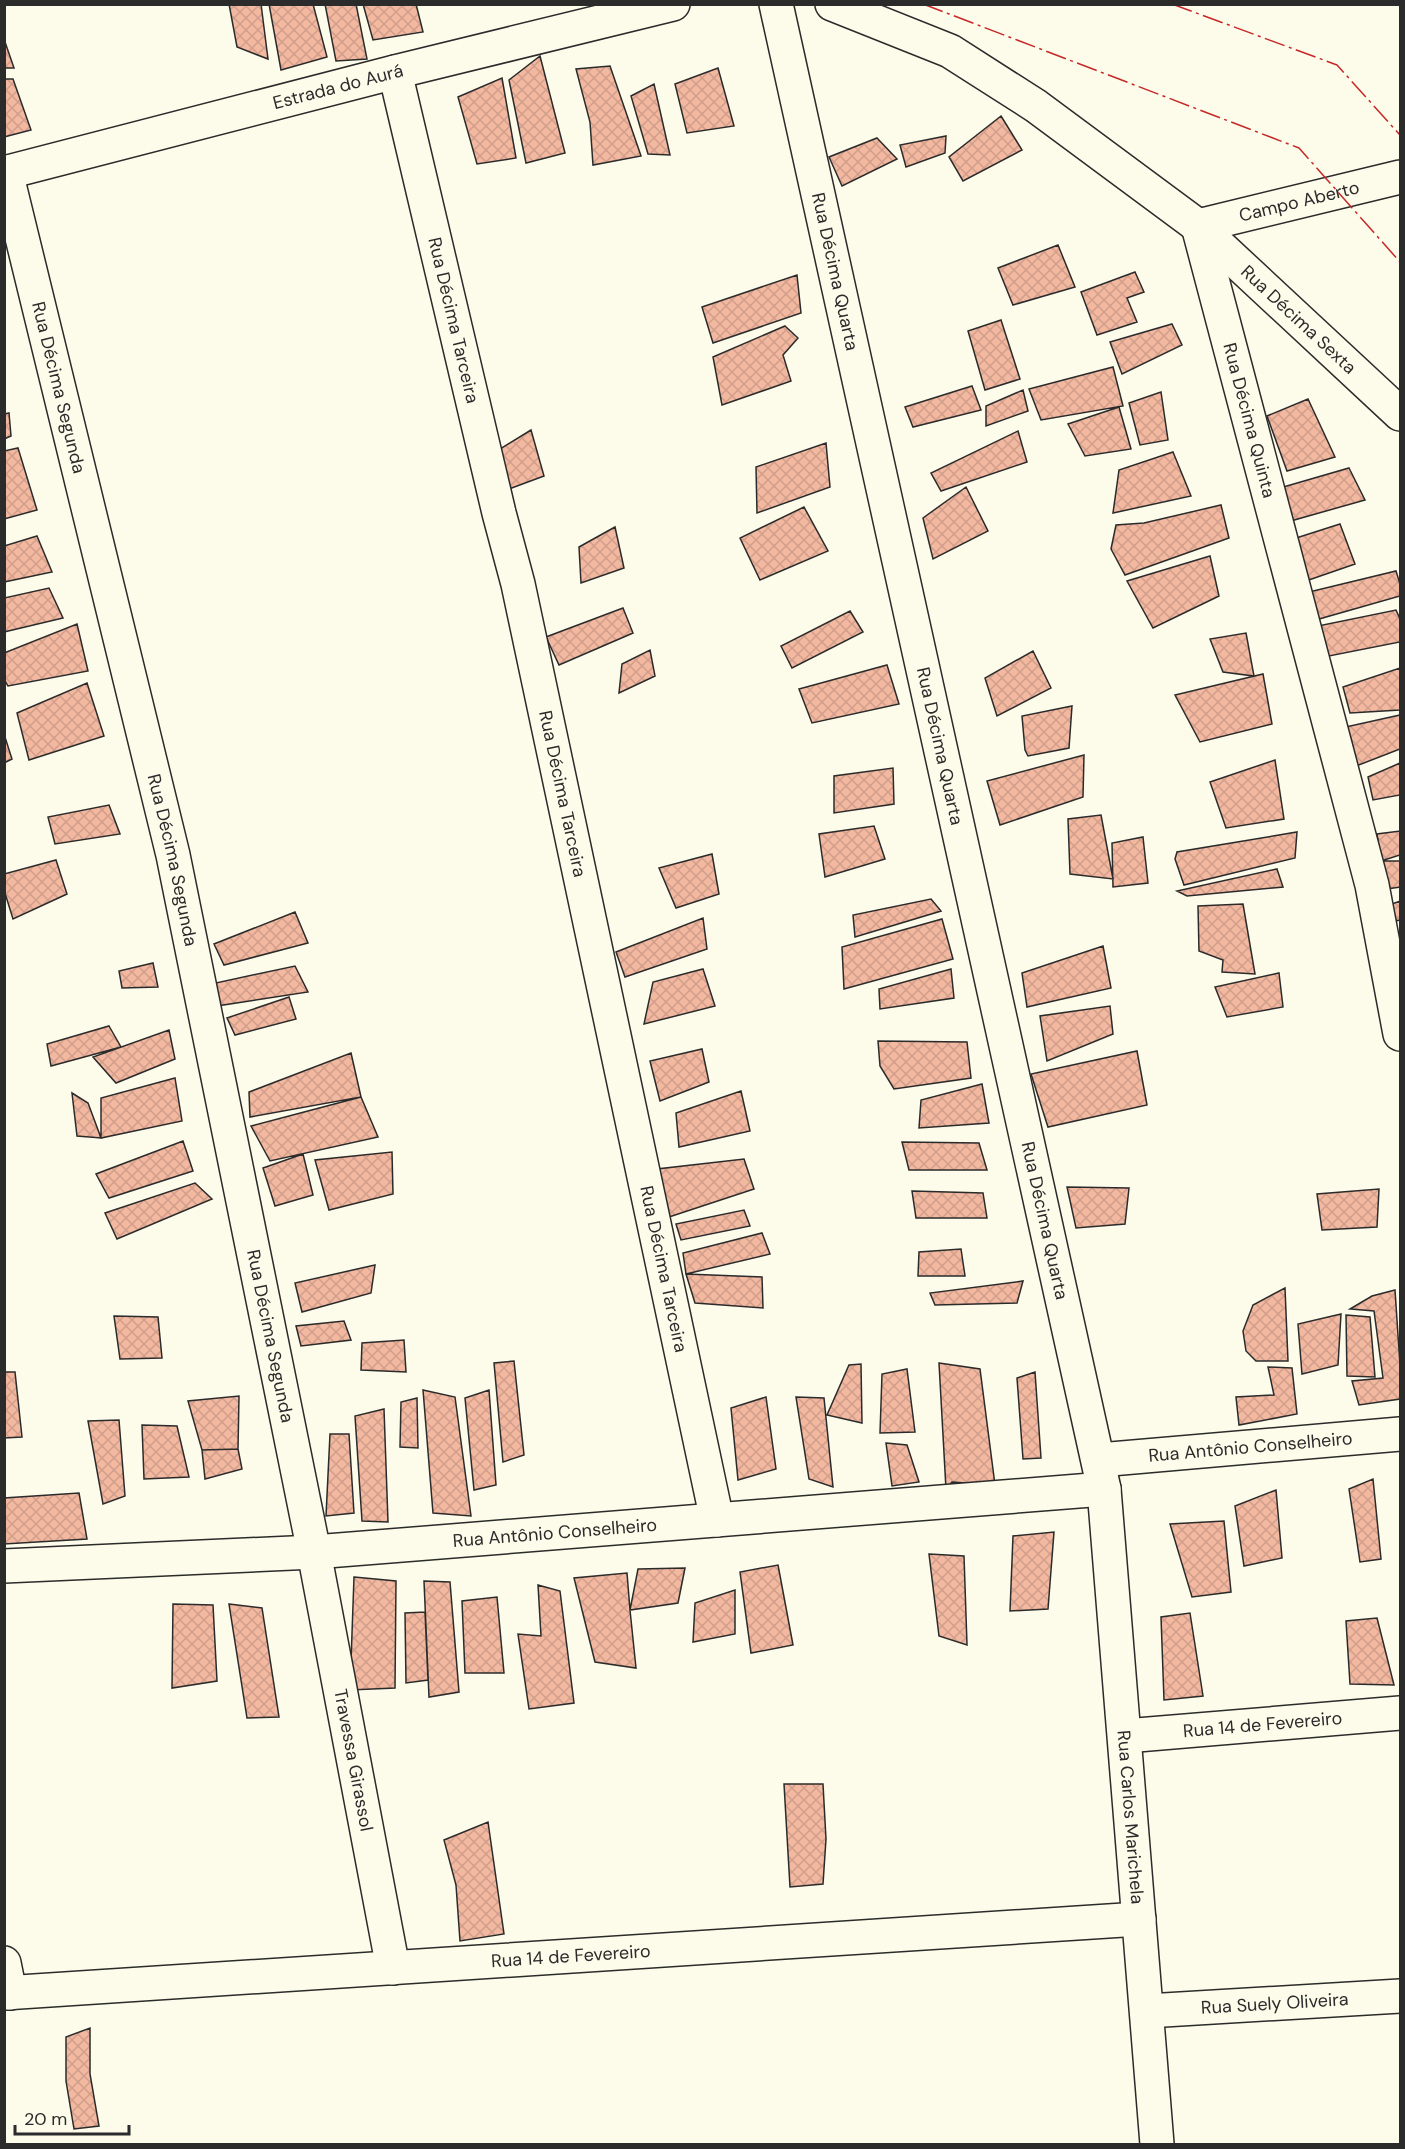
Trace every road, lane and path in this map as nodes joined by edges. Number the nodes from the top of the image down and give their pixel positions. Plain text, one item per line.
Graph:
1 (673, 4) edge
2 (776, 4) edge
3 (832, 4) edge
4 (394, 72) junction
5 (5, 172) edge
6 (1401, 177) edge
7 (1198, 226) junction
8 (1401, 414) edge
9 (1401, 1034) edge
10 (1401, 1434) edge
11 (1102, 1475) junction
12 (717, 1520) junction
13 (314, 1552) junction
14 (4, 1566) edge
15 (1401, 1713) edge
16 (1125, 1736) junction
17 (1139, 1919) junction
18 (393, 1968) junction
19 (6, 1983) edge
20 (1401, 1996) edge
21 (1147, 2012) junction
22 (1157, 2145) edge

1 - 4 street, Estrada do Aurá
2 - 11 street, Rua Décima Quarta
3 - 7 street
4 - 5 street, Estrada do Aurá
4 - 12 street, Rua Décima Tarceira
5 - 13 street, Rua Décima Segunda
6 - 7 street, Campo Aberto
7 - 8 street, Rua Décima Sexta
7 - 9 street, Rua Décima Quinta
10 - 11 street, Rua Antônio Conselheiro
11 - 12 street, Rua Antônio Conselheiro
11 - 16 street, Rua Carlos Marichela
12 - 13 street, Rua Antônio Conselheiro
13 - 14 street, Rua Antônio Conselheiro
13 - 18 street, Travessa Girassol
15 - 16 street, Rua 14 de Fevereiro
16 - 17 street, Rua Carlos Marichela
17 - 18 street, Rua 14 de Fevereiro
17 - 21 street, Rua Carlos Marichela
18 - 19 street, Rua 14 de Fevereiro
20 - 21 street, Rua Suely Oliveira
21 - 22 street, Rua Carlos Marichela

